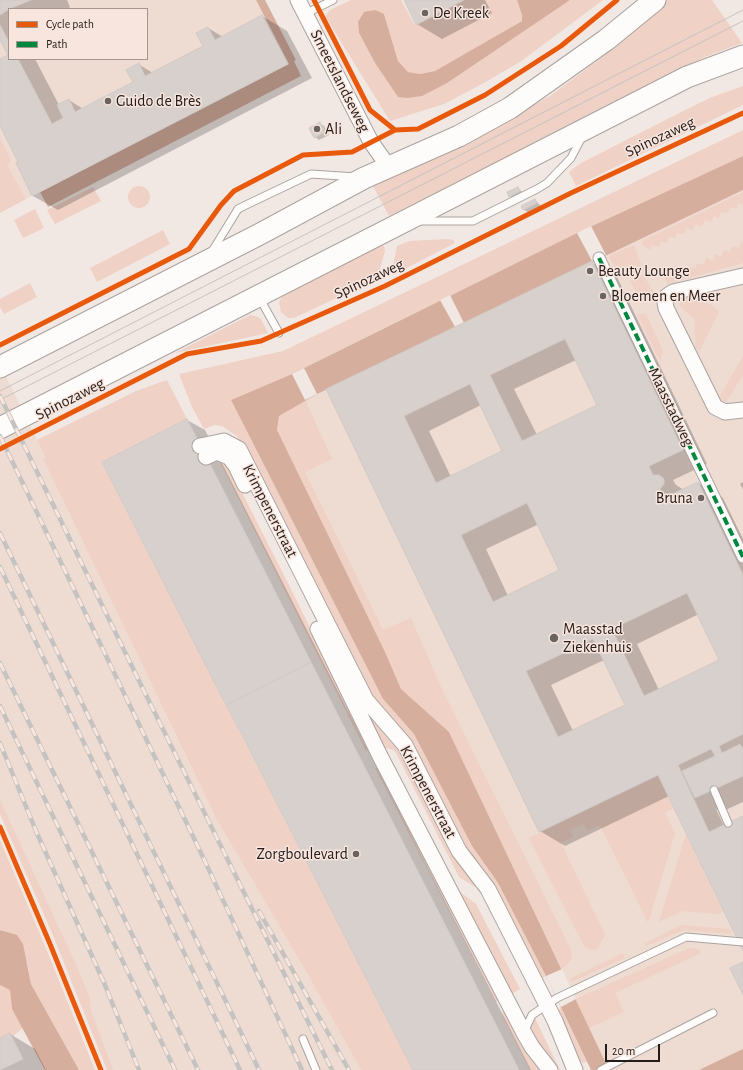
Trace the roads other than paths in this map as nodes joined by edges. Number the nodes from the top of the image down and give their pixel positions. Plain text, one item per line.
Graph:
1 (298, 0) edge
2 (333, 0) edge
3 (655, 0) edge
4 (305, 14) junction
5 (743, 56) edge
6 (586, 128) junction
7 (388, 166) junction
8 (364, 178) junction
9 (405, 220) junction
10 (599, 258) dead end
11 (206, 262) junction
12 (743, 276) edge
13 (259, 297) junction
14 (279, 333) dead end
15 (0, 367) edge
16 (743, 410) edge
17 (0, 428) edge
18 (743, 557) edge
19 (714, 790) dead end
20 (728, 823) dead end
21 (743, 942) edge
22 (551, 1002) junction
23 (713, 1013) dead end
24 (524, 1033) junction
25 (303, 1039) dead end
26 (604, 1068) edge
27 (316, 1070) edge
28 (550, 1070) edge
29 (575, 1070) edge

1 - 4 street, Smeetslandseweg
2 - 4 lane, Smeetslandseweg
3 - 7 main road
4 - 7 street, Smeetslandseweg
5 - 6 main road, Spinozaweg
6 - 9 main road, Spinozaweg
6 - 9 lane, Spinozaweg
7 - 8 main road
8 - 11 main road
8 - 11 lane
9 - 13 main road, Spinozaweg
10 - 18 street, Maasstadweg
11 - 15 main road
12 - 16 street
13 - 14 lane
13 - 17 main road, Spinozaweg
19 - 20 lane
21 - 22 lane
22 - 24 lane
22 - 24 street, Krimpenerstraat
22 - 29 street, Krimpenerstraat
23 - 26 lane
24 - 28 street, Krimpenerstraat
25 - 27 lane

